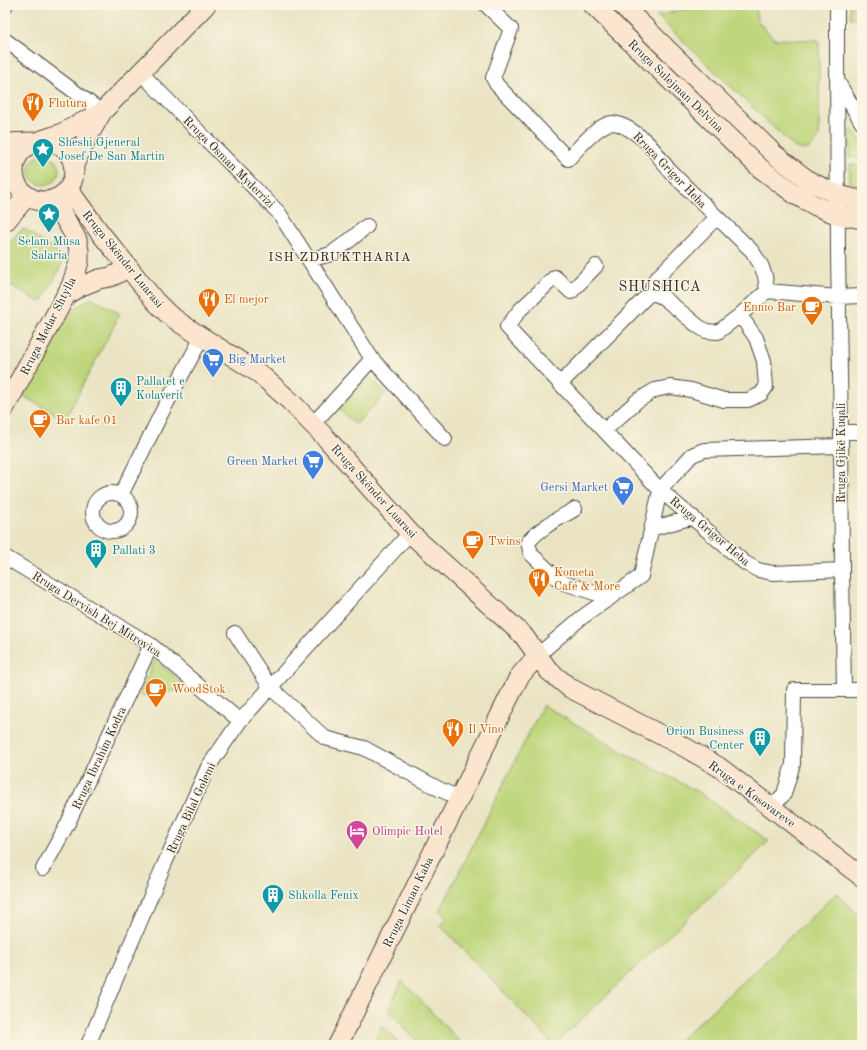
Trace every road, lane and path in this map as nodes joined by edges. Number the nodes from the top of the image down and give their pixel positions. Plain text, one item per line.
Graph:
1 (204, 5) edge
2 (486, 5) edge
3 (593, 5) edge
4 (622, 5) edge
5 (837, 5) edge
6 (5, 40) edge
7 (140, 72) junction
8 (837, 80) junction
9 (102, 112) junction
10 (862, 123) edge
11 (38, 141) junction
12 (5, 143) edge
13 (74, 165) junction
14 (5, 181) edge
15 (25, 194) junction
16 (61, 194) junction
17 (838, 195) junction
18 (862, 200) edge
19 (838, 215) junction
20 (717, 217) junction
21 (862, 219) edge
22 (5, 222) edge
23 (368, 226) dead end
24 (309, 260) junction
25 (596, 266) dead end
26 (128, 267) junction
27 (767, 291) junction
28 (651, 292) junction
29 (66, 295) junction
30 (862, 296) edge
31 (838, 297) junction
32 (740, 316) junction
33 (202, 337) junction
34 (372, 359) junction
35 (561, 383) junction
36 (5, 407) edge
37 (313, 424) junction
38 (605, 430) junction
39 (862, 432) edge
40 (445, 439) dead end
41 (841, 439) junction
42 (660, 490) junction
43 (121, 495) dead end
44 (575, 509) dead end
45 (693, 517) junction
46 (651, 529) junction
47 (410, 533) junction
48 (5, 557) edge
49 (842, 570) junction
50 (610, 598) junction
51 (235, 633) dead end
52 (151, 645) junction
53 (538, 655) junction
54 (270, 687) junction
55 (844, 690) junction
56 (862, 690) edge
57 (240, 721) junction
58 (459, 798) junction
59 (772, 808) junction
60 (43, 869) dead end
61 (862, 877) edge
62 (88, 1045) edge
63 (338, 1045) edge

1 - 7 street
2 - 20 street, Rruga Grigor Heba
3 - 19 street, Rruga Sulejman Delvina
4 - 17 street, Rruga Sulejman Delvina
5 - 8 street, Rruga Gjikë Kuqali
6 - 9 street
7 - 9 street
7 - 24 street, Rruga Osman Myderrizi
8 - 10 street
8 - 17 street, Rruga Gjikë Kuqali
9 - 11 street
9 - 13 street
11 - 12 street
11 - 13 street
11 - 15 street
13 - 16 street
14 - 15 street
15 - 16 street
15 - 22 street
16 - 26 street, Rruga Skënder Luarasi
16 - 29 street, Rruga Medar Shtylla
17 - 18 street, Rruga Sulejman Delvina
17 - 19 street, Rruga Gjikë Kuqali
19 - 21 street, Rruga Sulejman Delvina
19 - 31 street, Rruga Gjikë Kuqali
20 - 27 street, Rruga Grigor Heba
20 - 28 street, Rruga Grigor Heba
23 - 24 street
24 - 34 street, Rruga Osman Myderrizi
25 - 35 street, Rruga Grigor Heba
26 - 29 street
26 - 33 street, Rruga Skënder Luarasi
27 - 31 street
27 - 32 street
28 - 32 street
28 - 35 street, Rruga Grigor Heba
29 - 36 street, Rruga Medar Shtylla
30 - 31 street
31 - 41 street, Rruga Gjikë Kuqali
32 - 38 street
33 - 37 street, Rruga Skënder Luarasi
33 - 43 street
34 - 37 street
34 - 40 street, Rruga Osman Myderrizi
35 - 38 street, Rruga Grigor Heba
37 - 47 street, Rruga Skënder Luarasi
38 - 42 street, Rruga Grigor Heba
39 - 41 street
41 - 42 street
41 - 49 street, Rruga Gjikë Kuqali
42 - 45 street, Rruga Grigor Heba
42 - 46 street
44 - 50 street
45 - 46 street
45 - 49 street, Rruga Grigor Heba
46 - 50 street
47 - 53 street, Rruga Skënder Luarasi
47 - 54 street, Rruga Bilal Golemi
48 - 52 street, Rruga Dervish Bej Mitrovica
49 - 55 street, Rruga Gjikë Kuqali
50 - 53 street
51 - 54 street
52 - 57 street, Rruga Dervish Bej Mitrovica
52 - 60 street, Rruga Ibrahim Kodra
53 - 58 street, Rruga Liman Kaba
53 - 59 street, Rruga e Kosovareve
54 - 57 street, Rruga Bilal Golemi
54 - 58 street
55 - 56 street
55 - 59 street
57 - 62 street, Rruga Bilal Golemi
58 - 63 street, Rruga Liman Kaba
59 - 61 street, Rruga e Kosovareve

